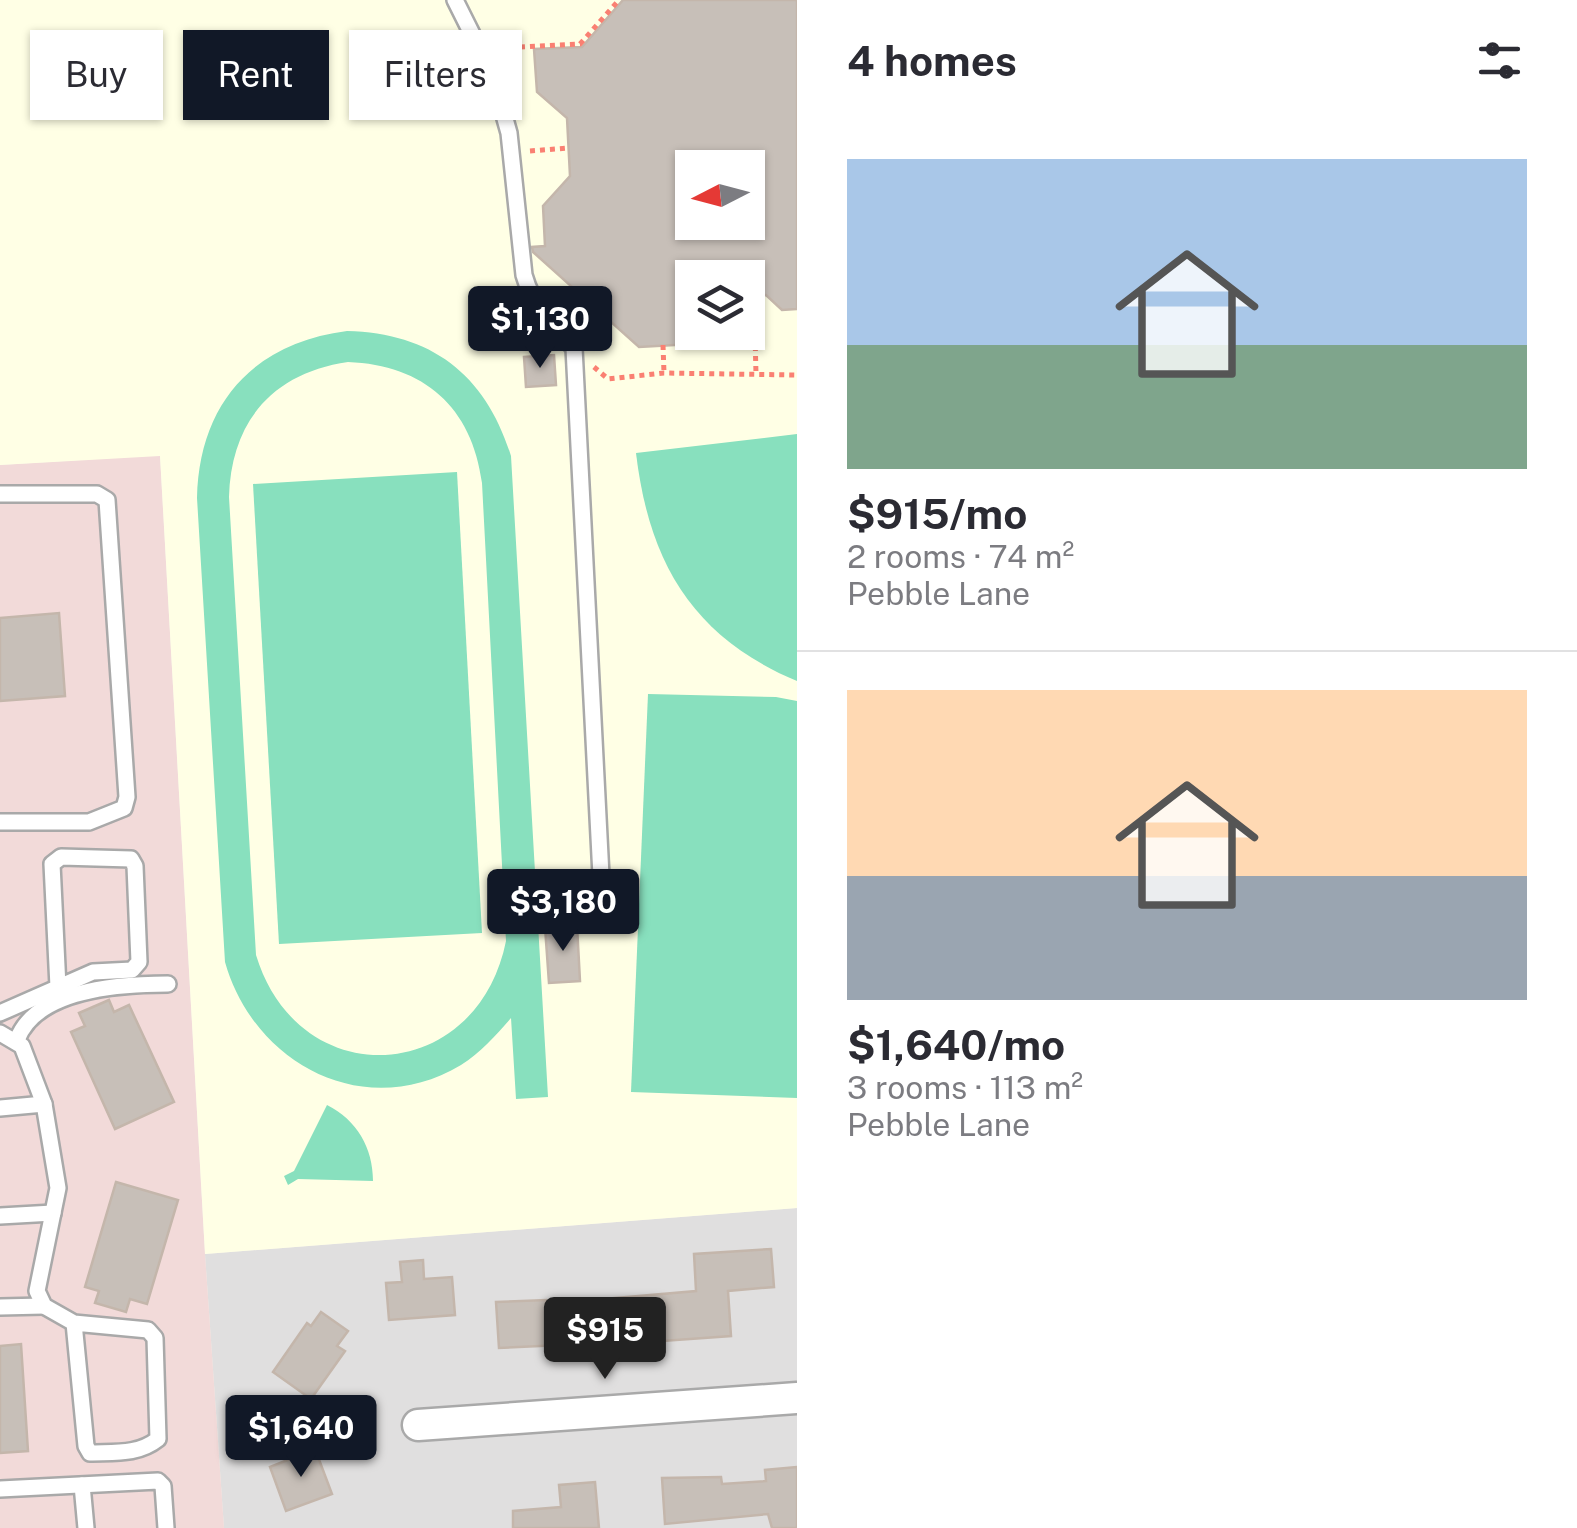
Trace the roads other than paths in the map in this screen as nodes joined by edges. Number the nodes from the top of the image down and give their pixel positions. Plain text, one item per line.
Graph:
1 (455, 0) edge
2 (0, 494) edge
3 (0, 822) edge
4 (603, 915) dead end
5 (168, 984) dead end
6 (58, 986) junction
7 (0, 1013) edge
8 (0, 1033) edge
9 (17, 1040) junction
10 (44, 1104) junction
11 (0, 1108) edge
12 (53, 1213) junction
13 (0, 1216) edge
14 (44, 1306) junction
15 (0, 1307) edge
16 (74, 1323) junction
17 (797, 1398) edge
18 (418, 1425) dead end
19 (82, 1485) junction
20 (0, 1490) edge
21 (86, 1528) edge
22 (166, 1528) edge

1 - 4 lane
2 - 3 lane
5 - 9 lane
6 - 6 lane
6 - 7 lane
8 - 9 lane
9 - 10 lane
10 - 11 lane
10 - 12 lane
12 - 13 lane
12 - 14 lane
14 - 15 lane
14 - 16 lane
16 - 16 lane
17 - 18 street
19 - 20 lane
19 - 21 lane
19 - 22 lane

